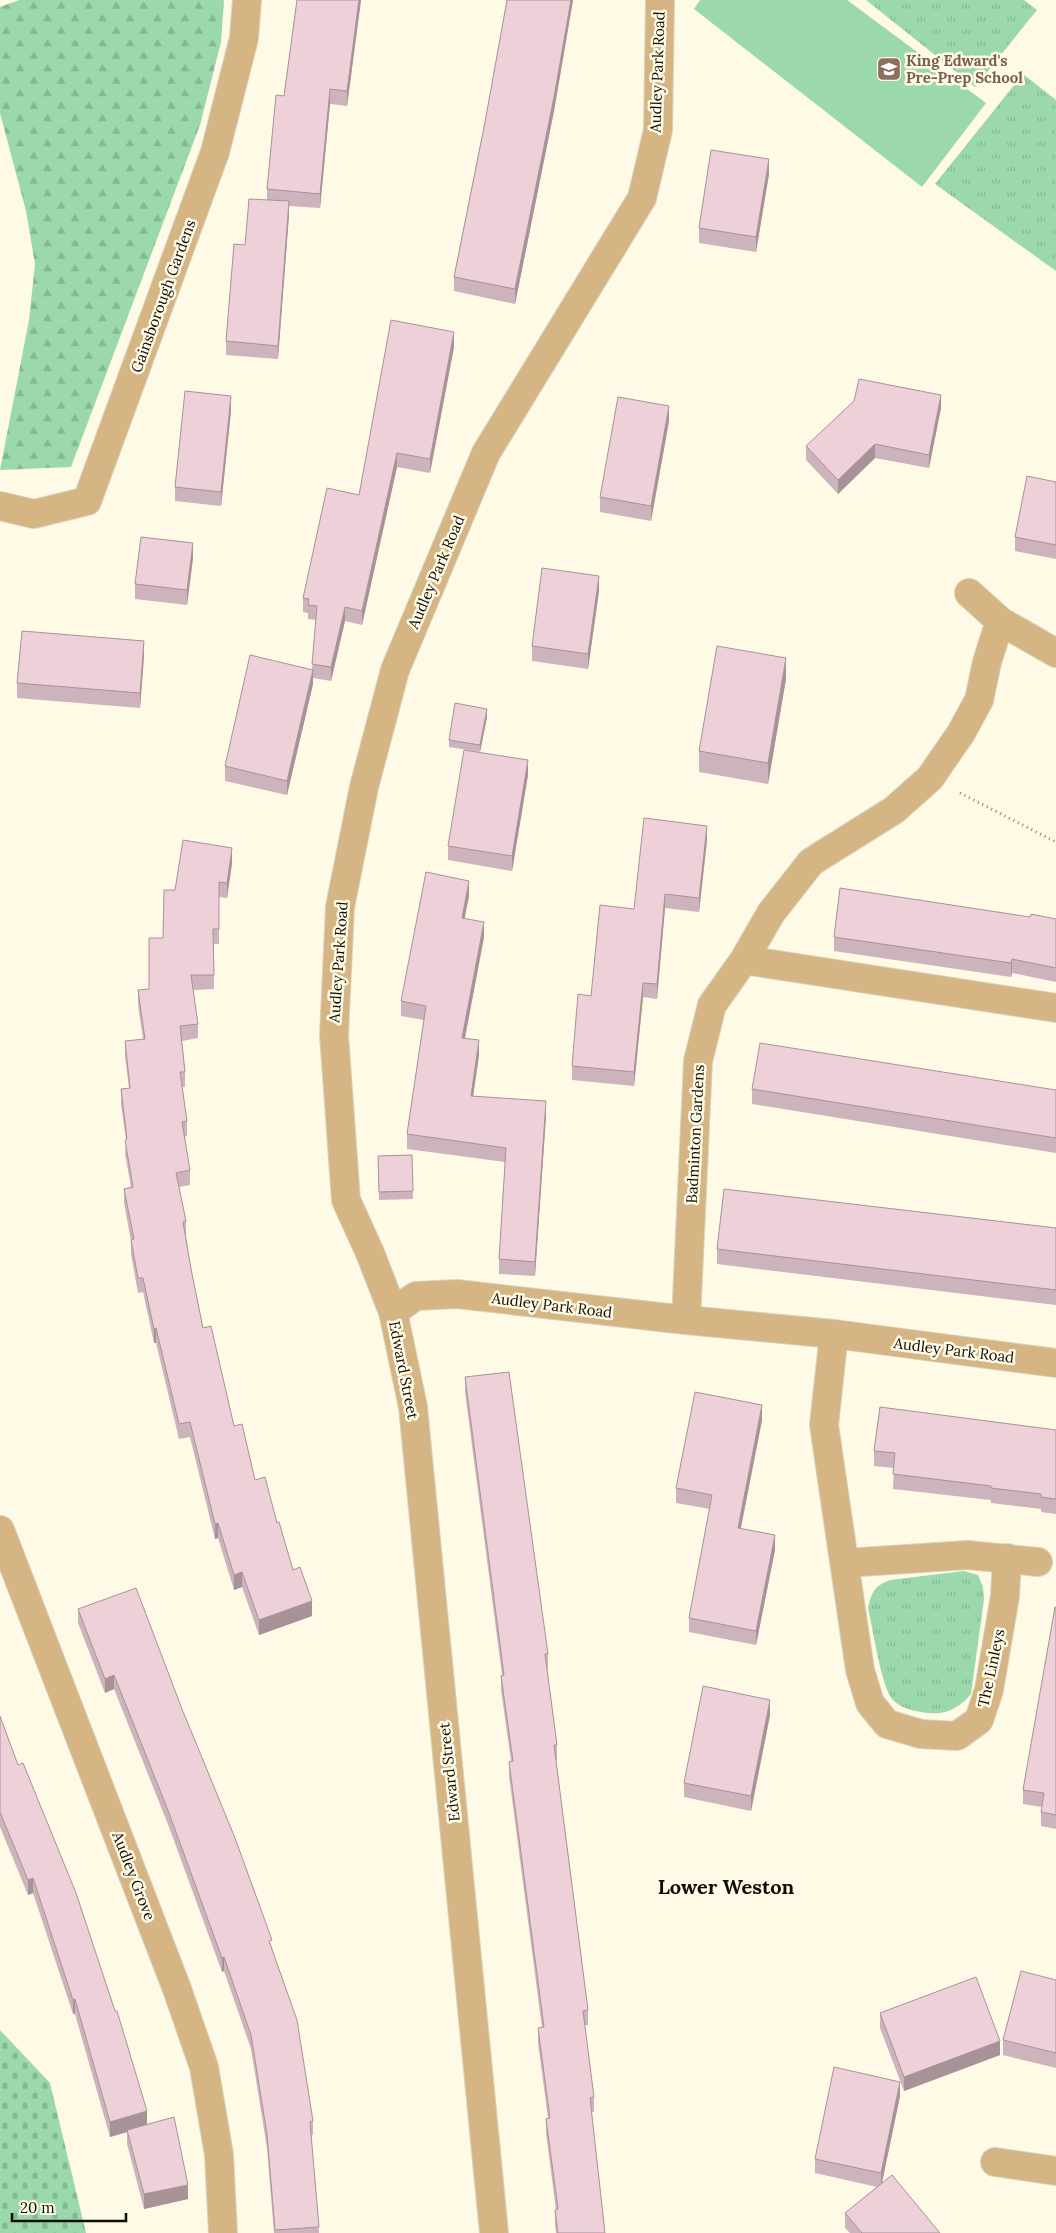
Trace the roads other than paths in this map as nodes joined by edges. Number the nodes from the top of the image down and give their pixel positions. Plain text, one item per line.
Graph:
1 (248, 0) edge
2 (660, 0) edge
3 (0, 506) edge
4 (969, 593) dead end
5 (1000, 621) junction
6 (1056, 653) edge
7 (744, 960) junction
8 (1056, 1008) edge
9 (393, 1312) junction
10 (686, 1320) junction
11 (834, 1334) junction
12 (1056, 1363) edge
13 (0, 1530) edge
14 (1007, 1558) junction
15 (1038, 1562) dead end
16 (845, 1563) junction
17 (995, 2162) dead end
18 (1056, 2171) edge
19 (223, 2233) edge
20 (494, 2233) edge

1 - 3 street, Gainsborough Gardens
2 - 9 street, Audley Park Road
4 - 5 street
5 - 6 street
5 - 7 street, Badminton Gardens
7 - 8 street
7 - 10 street, Badminton Gardens
9 - 10 street, Audley Park Road
9 - 20 street, Edward Street
10 - 11 street, Audley Park Road
11 - 12 street, Audley Park Road
11 - 16 street, The Linleys
13 - 19 street, Audley Grove
14 - 15 street
14 - 16 street
14 - 16 street, The Linleys
17 - 18 street

